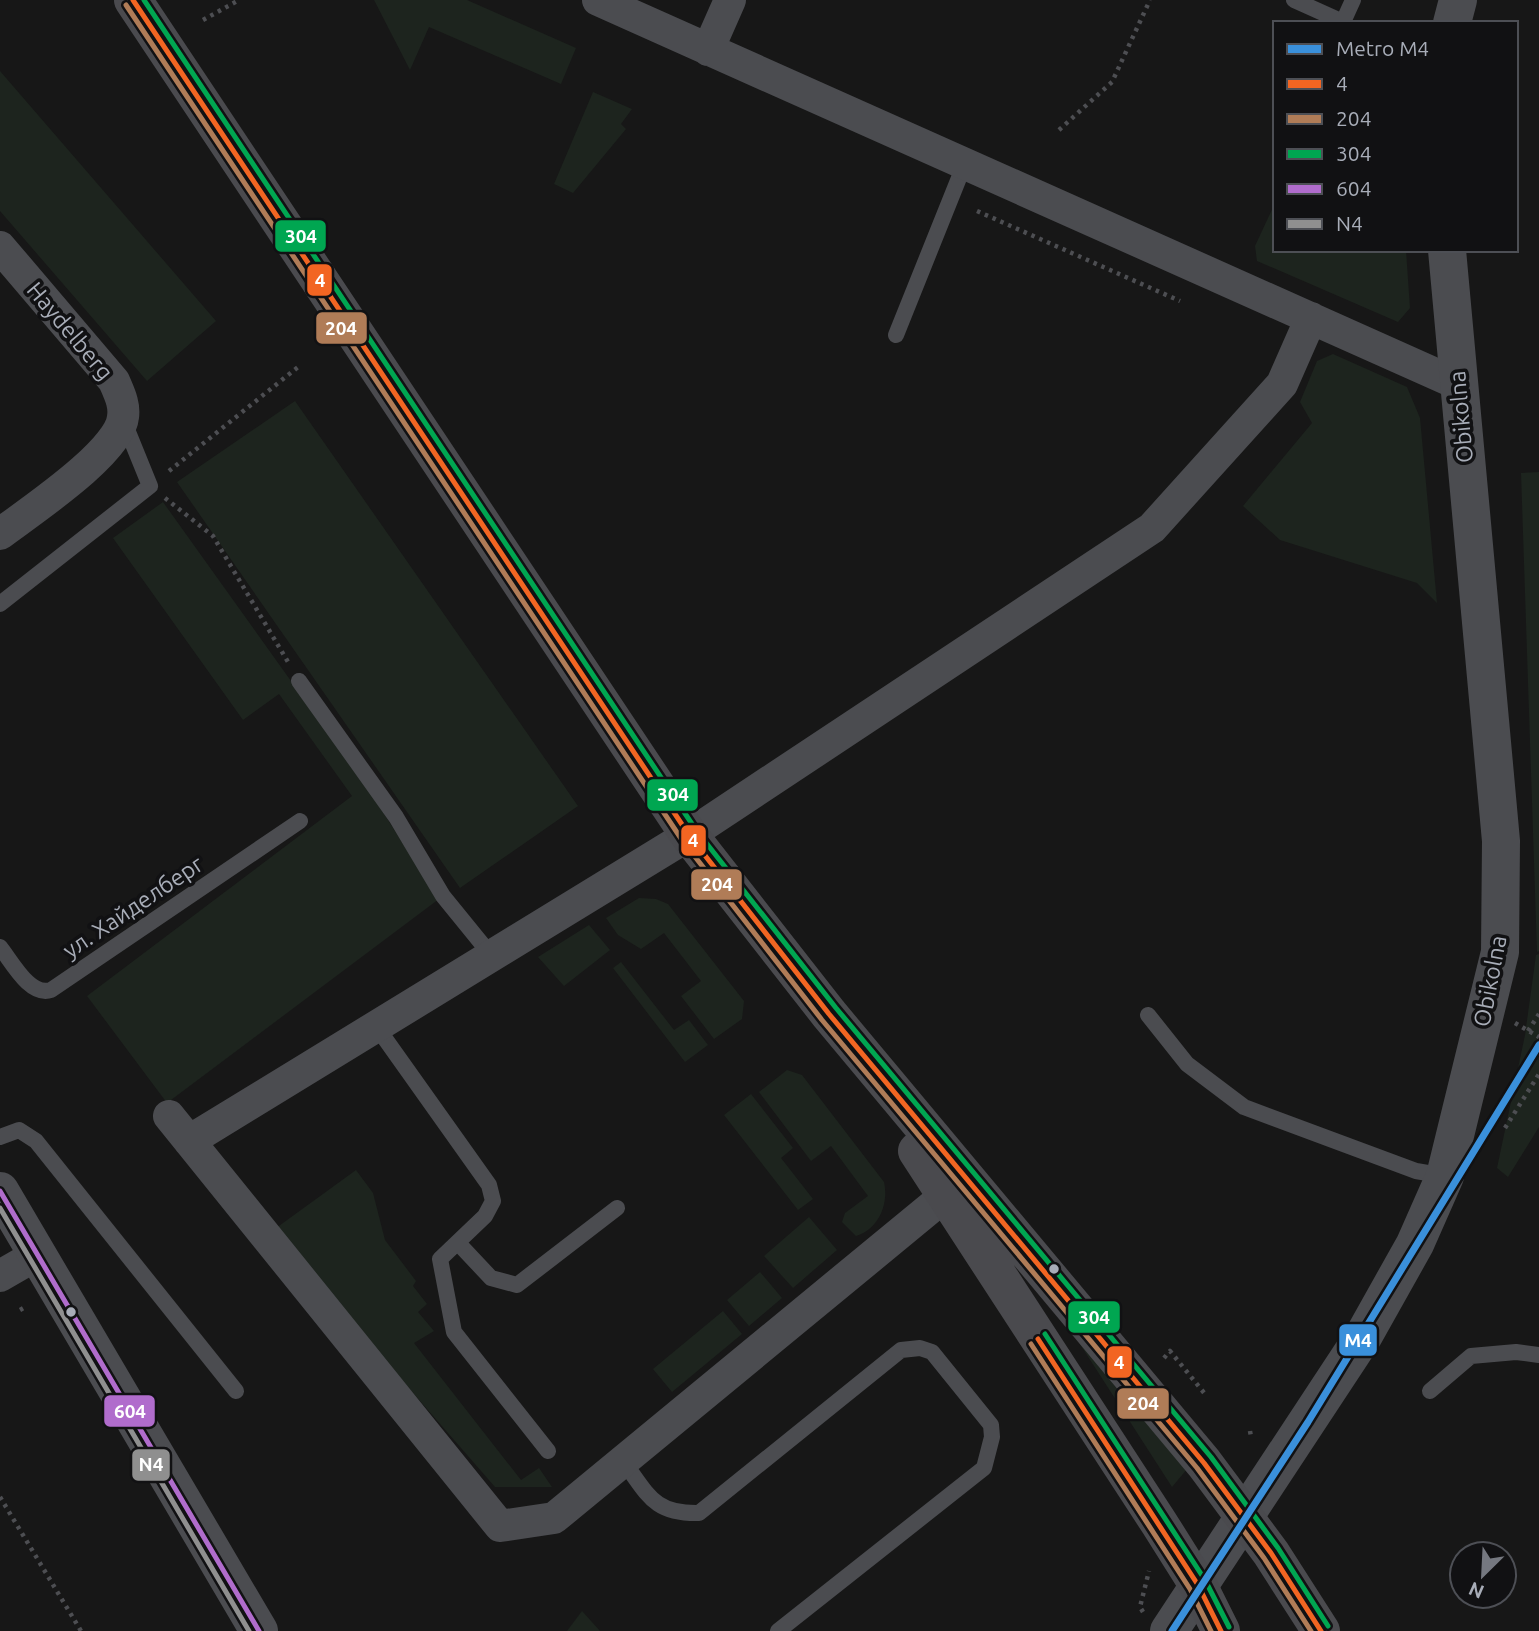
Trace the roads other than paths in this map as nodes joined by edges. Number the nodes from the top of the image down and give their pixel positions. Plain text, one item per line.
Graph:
1 (133, 0) edge
2 (598, 0) edge
3 (730, 0) edge
4 (1294, 0) edge
5 (1353, 0) edge
6 (1458, 0) edge
7 (1341, 21) edge
8 (1343, 21) edge
9 (1453, 21) edge
10 (708, 50) junction
11 (965, 163) junction
12 (0, 247) edge
13 (1447, 252) edge
14 (1311, 318) junction
15 (896, 335) dead end
16 (1458, 384) junction
17 (123, 419) junction
18 (0, 534) edge
19 (0, 604) edge
20 (299, 681) road end
21 (300, 821) dead end
22 (689, 835) junction
23 (0, 947) edge
24 (491, 955) junction
25 (829, 1014) junction
26 (1149, 1015) dead end
27 (376, 1026) junction
28 (169, 1116) dead end
29 (0, 1137) edge
30 (188, 1141) junction
31 (1445, 1176) junction
32 (0, 1191) edge
33 (946, 1195) junction
34 (617, 1208) dead end
35 (459, 1244) junction
36 (38, 1254) junction
37 (0, 1276) edge
38 (1539, 1355) edge
39 (236, 1391) dead end
40 (1430, 1391) dead end
41 (548, 1451) dead end
42 (623, 1461) junction
43 (1244, 1515) junction
44 (1198, 1585) junction
45 (259, 1631) edge
46 (778, 1631) edge
47 (1169, 1631) edge
48 (1221, 1631) edge
49 (1321, 1631) edge

1 - 22 main road
2 - 10 street
3 - 10 street
4 - 7 lane
5 - 8 lane
6 - 9 street
10 - 11 street
11 - 14 street
11 - 15 lane
12 - 17 street, Haydelberg
13 - 16 street, Obikolna
14 - 16 street
14 - 22 street
16 - 31 street, Obikolna
17 - 18 street
17 - 19 lane
20 - 24 lane
21 - 23 lane, ул. Хайделберг
22 - 24 street
22 - 25 main road
24 - 27 street
25 - 33 main road
25 - 43 main road
26 - 31 lane
27 - 30 street
27 - 35 lane
28 - 30 street
29 - 39 lane
30 - 42 street
31 - 43 street, Obikolna
32 - 36 street
33 - 42 street
33 - 44 main road
34 - 35 lane
35 - 41 lane
36 - 37 street
36 - 45 street
38 - 40 lane
42 - 46 lane
43 - 44 street, Obikolna
43 - 49 main road
44 - 47 street, Obikolna
44 - 48 main road

